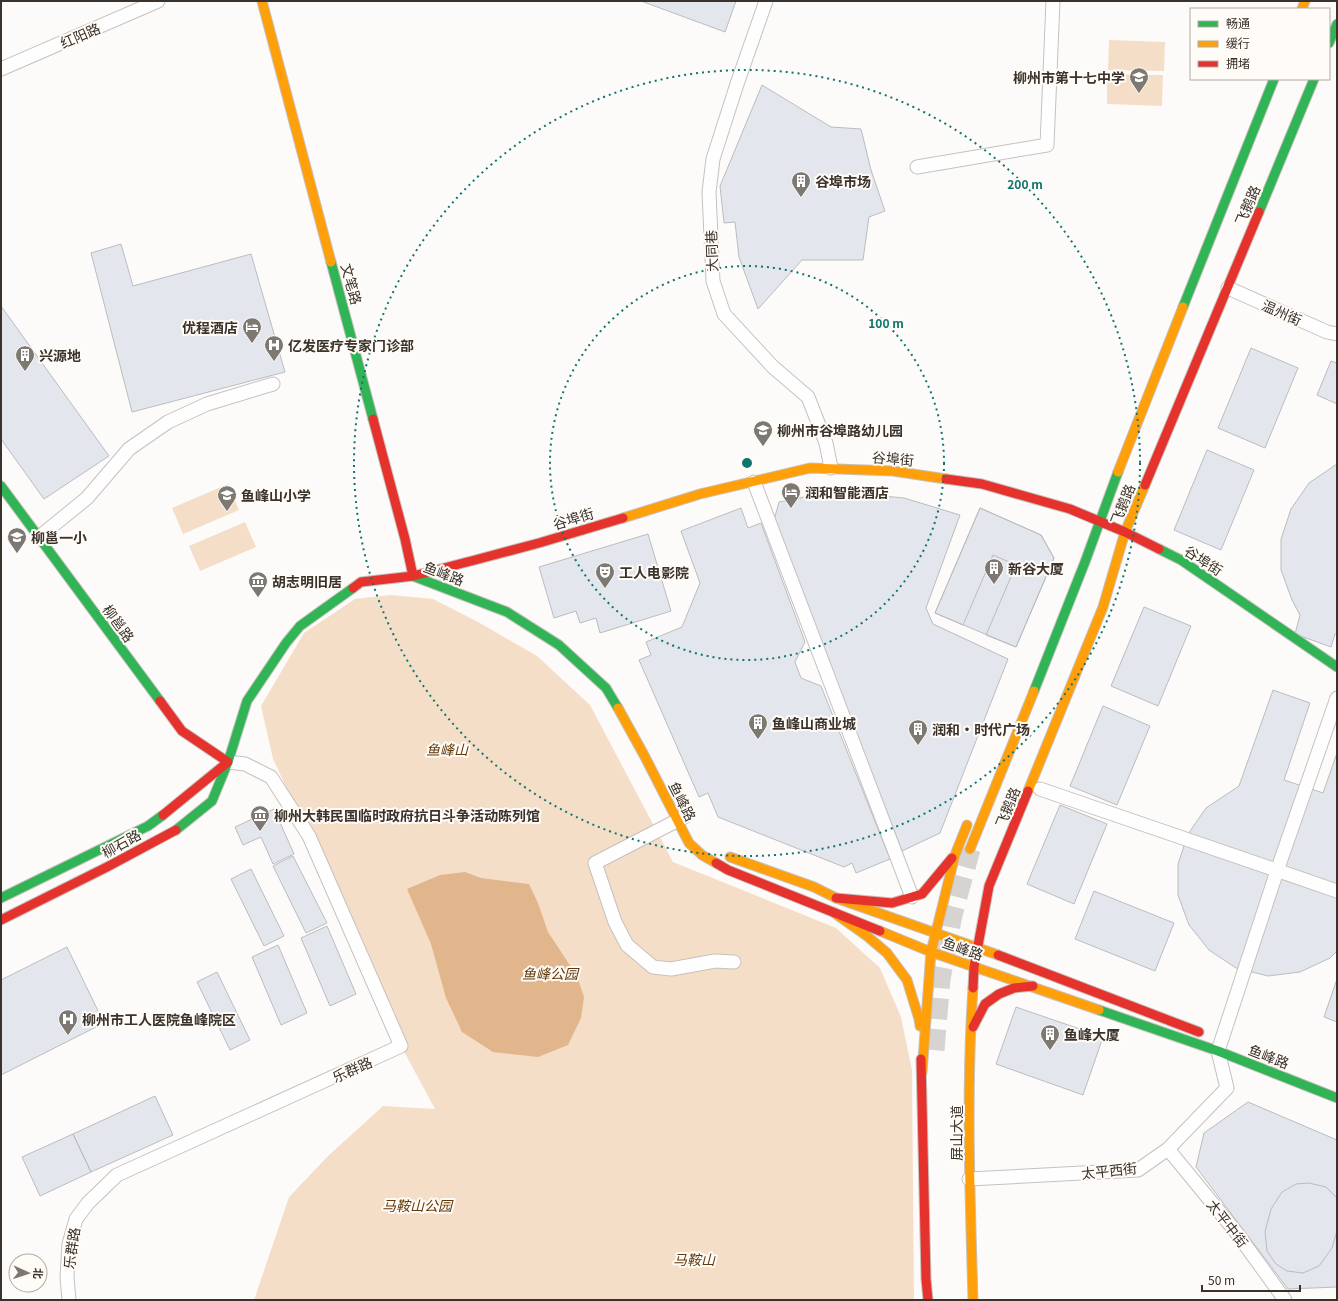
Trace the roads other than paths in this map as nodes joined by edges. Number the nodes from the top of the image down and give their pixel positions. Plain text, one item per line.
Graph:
1 (158, 1) edge
2 (262, 1) edge
3 (766, 1) edge
4 (1053, 1) edge
5 (1337, 24) edge
6 (1330, 41) edge
7 (1, 69) edge
8 (1274, 80) edge
9 (1314, 80) edge
10 (917, 166) dead end
11 (1228, 288) junction
12 (1337, 334) edge
13 (273, 384) dead end
14 (831, 468) junction
15 (754, 482) junction
16 (1, 486) edge
17 (1100, 522) junction
18 (1125, 532) junction
19 (39, 537) junction
20 (413, 576) junction
21 (469, 587) dead end
22 (1050, 626) dead end
23 (1337, 667) edge
24 (604, 674) dead end
25 (615, 685) dead end
26 (1337, 698) edge
27 (228, 762) junction
28 (1040, 790) dead end
29 (685, 818) junction
30 (970, 819) dead end
31 (970, 849) tunnel mouth
32 (721, 853) dead end
33 (955, 855) junction
34 (1277, 871) junction
35 (1337, 891) edge
36 (912, 897) junction
37 (1, 898) edge
38 (836, 898) junction
39 (833, 912) junction
40 (1, 920) edge
41 (936, 932) junction
42 (978, 947) junction
43 (931, 952) junction
44 (734, 962) dead end
45 (974, 967) junction
46 (1033, 986) junction
47 (970, 1033) junction
48 (1218, 1041) junction
49 (922, 1073) junction
50 (1337, 1098) edge
51 (1168, 1149) junction
52 (970, 1179) junction
53 (69, 1300) edge
54 (928, 1300) edge
55 (974, 1300) edge
56 (1285, 1300) edge

1 - 7 street, 红阳路
2 - 20 main road, 文笔路
3 - 14 street, 大同巷
4 - 10 street
5 - 6 main road
8 - 17 main road, 飞鹅路
9 - 11 main road, 飞鹅路
11 - 12 street, 温州街
11 - 18 main road, 飞鹅路
13 - 19 street
14 - 15 main road, 谷埠街
14 - 17 main road, 谷埠街
15 - 20 main road, 谷埠街
15 - 36 street
16 - 19 main road, 柳邕路
17 - 18 main road, 谷埠街
17 - 22 main road
17 - 31 main road, 飞鹅路
18 - 23 main road, 谷埠街
18 - 42 main road, 飞鹅路
19 - 27 main road, 柳邕路
20 - 21 main road, 鱼峰路
20 - 27 main road, 柳石路
20 - 29 main road, 鱼峰路
24 - 25 main road
26 - 34 street
27 - 37 main road, 柳石路
27 - 40 main road, 柳石路
27 - 53 street, 乐群路
28 - 34 street
29 - 39 main road, 鱼峰路
29 - 44 street
30 - 33 main road
32 - 38 main road, 鱼峰路
33 - 36 main road
33 - 41 main road
34 - 35 street
34 - 48 street
36 - 38 main road
38 - 41 main road, 鱼峰路
39 - 43 main road, 鱼峰路
39 - 49 main road
41 - 42 main road, 鱼峰路
41 - 43 main road
42 - 45 main road, 飞鹅路
42 - 48 main road, 鱼峰路
43 - 45 main road, 鱼峰路
43 - 49 main road
45 - 46 main road, 鱼峰路
45 - 47 main road, 屏山大道
46 - 47 main road
46 - 48 main road, 鱼峰路
47 - 52 main road, 屏山大道
48 - 50 main road, 鱼峰路
48 - 51 street, 太平西街
49 - 54 main road
51 - 52 street, 太平西街
51 - 56 street, 太平中街
52 - 55 main road, 屏山大道

